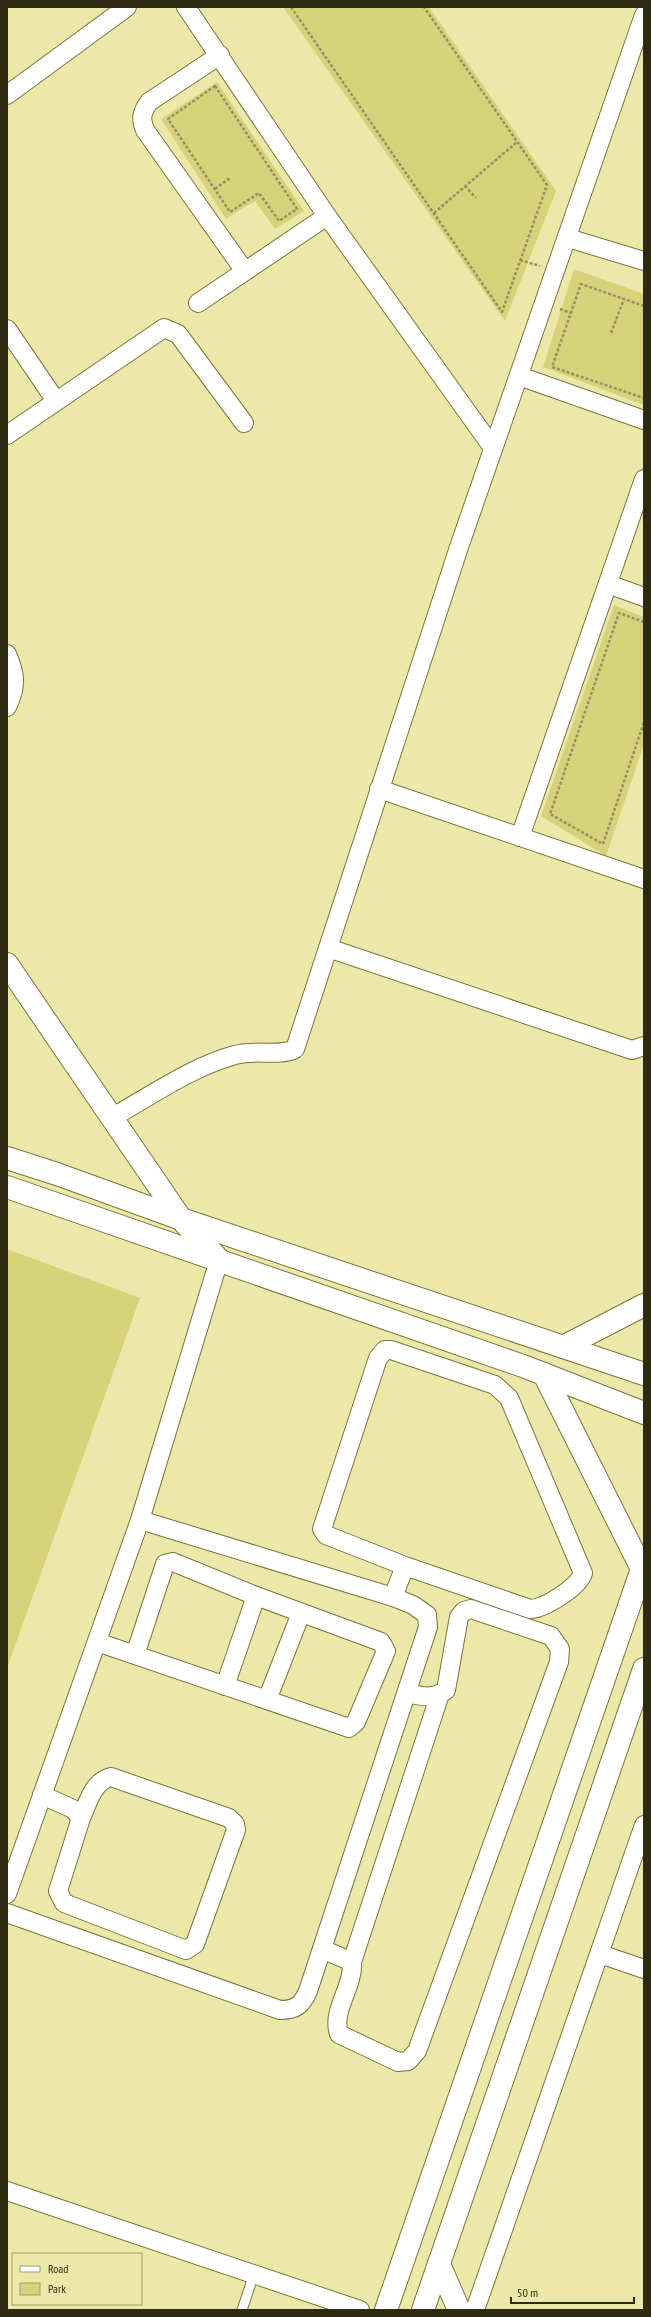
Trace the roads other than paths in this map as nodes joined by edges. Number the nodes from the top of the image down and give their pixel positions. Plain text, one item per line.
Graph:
1 (127, 7) edge
2 (186, 7) edge
3 (644, 15) edge
4 (220, 55) junction
5 (7, 95) edge
6 (327, 216) junction
7 (568, 238) junction
8 (644, 261) edge
9 (244, 270) junction
10 (198, 303) dead end
11 (7, 329) edge
12 (518, 376) junction
13 (56, 401) junction
14 (644, 420) edge
15 (244, 423) dead end
16 (7, 435) edge
17 (493, 448) junction
18 (644, 479) edge
19 (608, 584) junction
20 (644, 597) edge
21 (7, 654) edge
22 (7, 707) edge
23 (379, 789) junction
24 (520, 837) junction
25 (644, 879) edge
26 (328, 948) junction
27 (7, 964) edge
28 (644, 1046) edge
29 (111, 1118) junction
30 (7, 1158) edge
31 (7, 1187) edge
32 (181, 1219) junction
33 (219, 1260) junction
34 (644, 1305) edge
35 (563, 1347) junction
36 (544, 1374) junction
37 (644, 1374) edge
38 (644, 1413) edge
39 (140, 1520) junction
40 (404, 1566) junction
41 (643, 1566) edge
42 (256, 1596) junction
43 (393, 1597) junction
44 (300, 1612) junction
45 (97, 1642) junction
46 (135, 1655) junction
47 (644, 1669) edge
48 (225, 1686) junction
49 (407, 1693) junction
50 (440, 1694) junction
51 (267, 1700) junction
52 (42, 1795) junction
53 (81, 1818) junction
54 (644, 1825) edge
55 (7, 1894) edge
56 (7, 1913) edge
57 (322, 1949) junction
58 (600, 1954) junction
59 (352, 1962) junction
60 (644, 1969) edge
61 (7, 2191) edge
62 (439, 2264) junction
63 (254, 2274) junction
64 (242, 2310) edge
65 (360, 2310) edge
66 (386, 2310) edge
67 (423, 2310) edge
68 (458, 2310) edge
69 (475, 2310) edge

1 - 5 street
2 - 4 street
3 - 7 street
4 - 6 street
4 - 9 street
6 - 9 street
6 - 17 street
7 - 8 street
7 - 12 street
9 - 10 street
11 - 13 street
12 - 14 street
12 - 17 street
13 - 15 street
13 - 16 street
17 - 23 street
18 - 19 street
19 - 20 street
19 - 24 street
21 - 22 street
23 - 24 street
23 - 26 street
24 - 25 street
26 - 28 street
26 - 29 street
27 - 29 main road
29 - 32 main road
30 - 32 main road
31 - 33 main road
32 - 33 main road
32 - 35 main road
33 - 36 main road
33 - 39 street
34 - 35 main road
35 - 37 main road
36 - 38 main road
36 - 41 main road
39 - 43 street
39 - 45 street
40 - 40 street
40 - 43 street
41 - 66 main road
42 - 44 street
42 - 46 street
42 - 48 street
43 - 49 street
44 - 51 street
44 - 51 street
45 - 46 street
45 - 52 street
46 - 48 street
47 - 62 main road
48 - 51 street
49 - 50 street
49 - 57 street
50 - 59 street
50 - 59 street
52 - 53 street
52 - 55 street
53 - 53 street
54 - 58 street
56 - 57 street
57 - 59 street
58 - 60 street
58 - 69 street
61 - 63 street
62 - 67 main road
62 - 68 main road
63 - 64 lane
63 - 65 street

